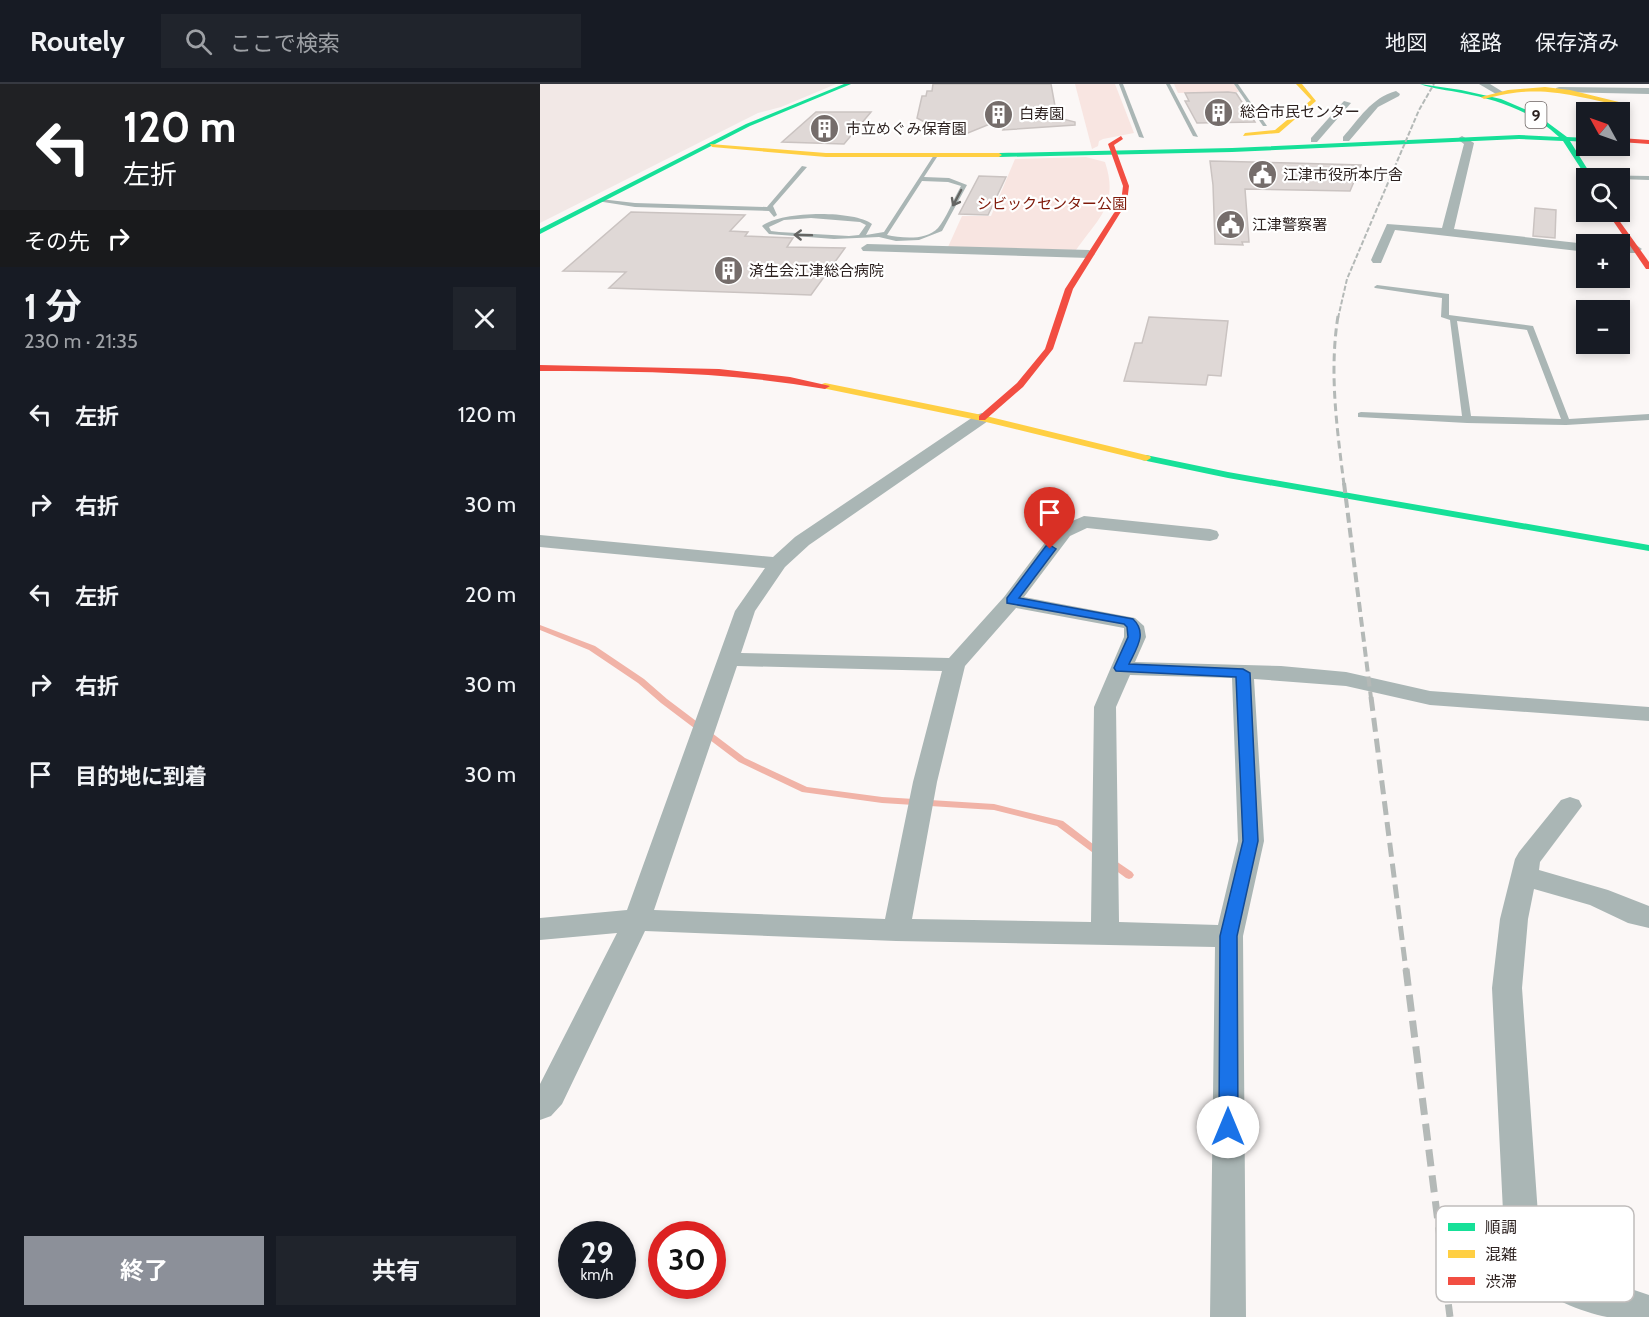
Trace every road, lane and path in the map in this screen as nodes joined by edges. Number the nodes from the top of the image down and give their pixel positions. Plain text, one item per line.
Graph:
1 (848, 84) edge
2 (1121, 84) edge
3 (1168, 84) edge
4 (1236, 84) edge
5 (1299, 84) edge
6 (1402, 84) edge
7 (1423, 84) edge
8 (1559, 90) junction
9 (1484, 91) edge
10 (1649, 91) edge
11 (1396, 94) junction
12 (1649, 100) edge
13 (1615, 102) edge
14 (1347, 103) dead end
15 (1630, 103) edge
16 (1388, 109) dead end
17 (1340, 112) junction
18 (1368, 114) junction
19 (1265, 125) dead end
20 (1567, 128) junction
21 (1341, 132) junction
22 (1576, 133) edge
23 (1227, 135) dead end
24 (1175, 136) dead end
25 (1201, 136) joint
26 (1148, 137) joint
27 (1462, 139) junction
28 (1314, 140) dead end
29 (1630, 141) edge
30 (1649, 142) edge
31 (712, 145) junction
32 (1114, 152) junction
33 (934, 157) junction
34 (804, 167) dead end
35 (812, 167) dead end
36 (1585, 168) edge
37 (1630, 178) edge
38 (1649, 178) edge
39 (921, 179) junction
40 (600, 201) junction
41 (771, 208) junction
42 (792, 218) junction
43 (1617, 222) edge
44 (767, 224) junction
45 (540, 232) edge
46 (1448, 232) junction
47 (881, 235) junction
48 (864, 242) junction
49 (1576, 247) edge
50 (1630, 249) edge
51 (1636, 249) junction
52 (1089, 254) junction
53 (1377, 260) dead end
54 (1649, 267) edge
55 (1377, 286) dead end
56 (1453, 317) junction
57 (540, 368) edge
58 (1361, 415) dead end
59 (1649, 417) edge
60 (982, 418) junction
61 (1467, 420) junction
62 (1566, 422) junction
63 (1210, 535) dead end
64 (540, 541) edge
65 (1649, 548) edge
66 (778, 563) junction
67 (1011, 601) junction
68 (728, 659) junction
69 (955, 665) junction
70 (1121, 668) junction
71 (1243, 673) junction
72 (1649, 714) edge
73 (1570, 806) dead end
74 (1526, 877) junction
75 (1649, 917) edge
76 (636, 920) junction
77 (540, 929) edge
78 (896, 930) junction
79 (1105, 933) junction
80 (1229, 936) junction
81 (540, 1106) edge
82 (1520, 1206) edge
83 (1617, 1302) edge
84 (1649, 1313) edge
85 (1228, 1317) edge

1 - 31 main road
2 - 26 lane
3 - 25 lane
4 - 19 lane
5 - 23 main road
6 - 11 street
7 - 9 main road, 9
8 - 9 main road
8 - 10 street
8 - 13 main road
9 - 20 main road, 9
11 - 16 street
11 - 18 street
12 - 15 main road
14 - 17 street
17 - 18 street
17 - 21 street
18 - 21 street
20 - 22 main road
20 - 27 main road
20 - 36 main road, 9
21 - 28 street
24 - 25 main road
26 - 32 main road
27 - 32 main road
27 - 46 street
29 - 30 main road
31 - 33 main road
31 - 40 main road
32 - 33 main road
32 - 52 main road
33 - 39 lane
34 - 41 lane
35 - 42 lane
37 - 38 lane
39 - 47 lane
39 -> 47 lane
40 - 41 lane
40 - 45 main road
41 - 44 lane
42 - 44 lane
42 - 48 lane
43 - 51 main road
48 -> 44 lane
46 - 49 street
46 - 53 street
47 - 48 lane
48 - 52 street
50 - 51 street
51 - 54 main road
52 - 60 main road
55 - 56 lane
56 - 61 lane
56 - 62 lane
57 - 60 main road
58 - 61 lane
59 - 62 lane
60 - 65 main road
60 - 66 street
61 - 62 lane
63 - 67 street
64 - 66 street
66 - 68 street
67 - 69 street
67 - 70 street
68 - 69 street
68 - 76 street
69 - 78 street
70 - 71 street
70 - 79 street
71 - 72 street
71 - 80 street
73 - 74 street
74 - 75 street
74 - 82 street
76 - 77 street
76 - 78 street
76 - 81 street
78 - 79 street
79 - 80 street
80 - 85 street
83 - 84 street

